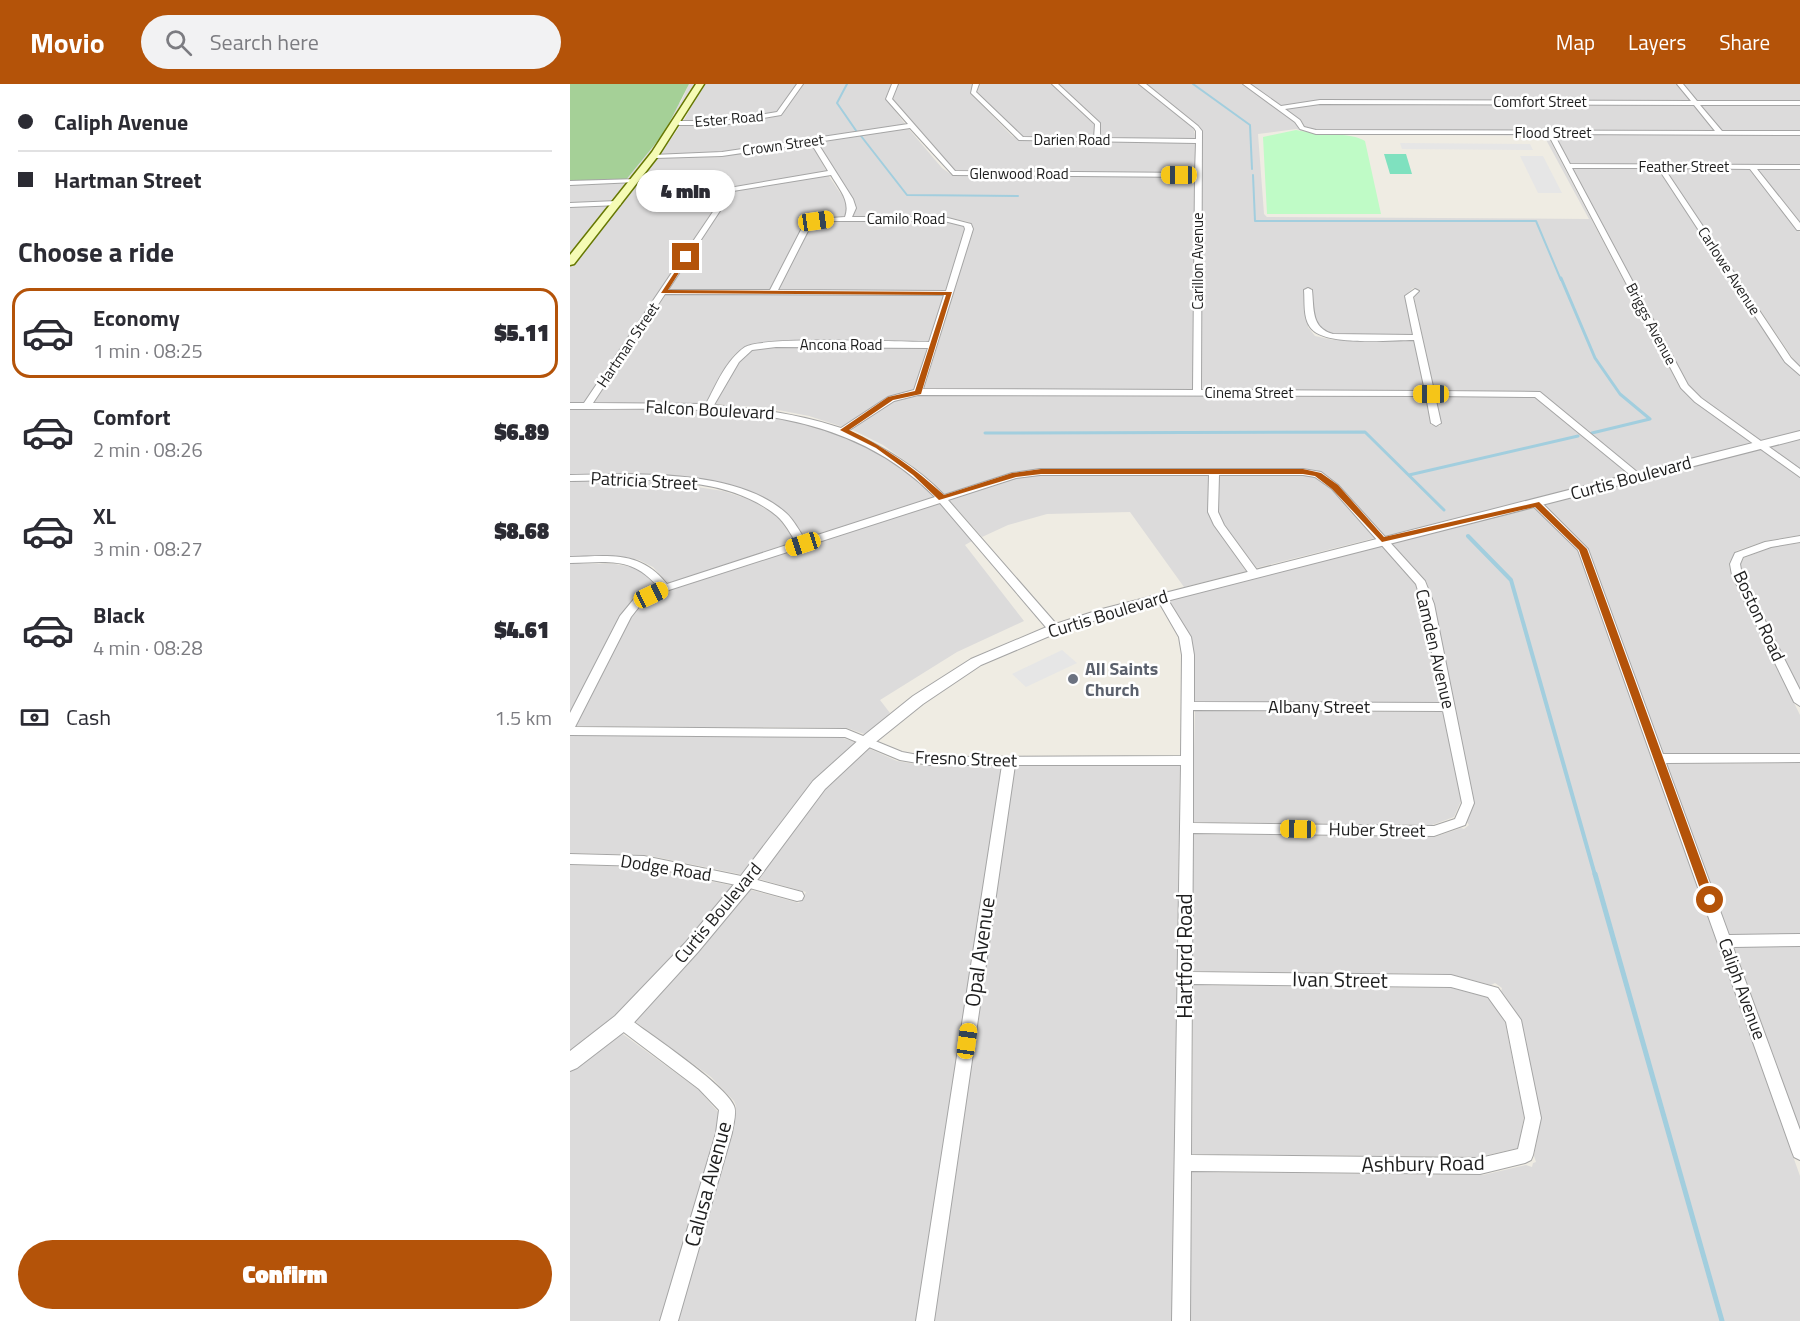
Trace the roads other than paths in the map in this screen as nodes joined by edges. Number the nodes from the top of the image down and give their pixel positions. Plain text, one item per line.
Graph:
1 (700, 84) edge
2 (800, 84) edge
3 (895, 84) edge
4 (976, 84) edge
5 (1055, 84) edge
6 (1142, 84) edge
7 (1246, 84) edge
8 (1680, 84) edge
9 (1695, 103) junction
10 (1800, 103) edge
11 (1279, 108) junction
12 (679, 123) junction
13 (910, 126) junction
14 (1550, 133) junction
15 (1720, 133) junction
16 (1800, 133) edge
17 (1097, 140) junction
18 (813, 141) junction
19 (1199, 141) junction
20 (655, 156) junction
21 (1568, 166) junction
22 (1660, 167) junction
23 (1752, 167) junction
24 (1800, 167) edge
25 (831, 173) junction
26 (1199, 175) junction
27 (636, 180) junction
28 (570, 183) edge
29 (617, 203) junction
30 (570, 205) edge
31 (848, 219) junction
32 (1800, 228) edge
33 (570, 262) edge
34 (1308, 290) dead end
35 (1414, 291) dead end
36 (663, 292) junction
37 (773, 292) junction
38 (950, 293) junction
39 (1418, 338) junction
40 (932, 345) junction
41 (1800, 372) edge
42 (918, 392) junction
43 (1197, 393) junction
44 (1431, 394) junction
45 (570, 406) edge
46 (587, 406) junction
47 (709, 406) junction
48 (1436, 423) dead end
49 (844, 430) junction
50 (1800, 435) edge
51 (1760, 445) junction
52 (1214, 471) junction
53 (1800, 474) edge
54 (1636, 476) junction
55 (570, 478) edge
56 (942, 498) junction
57 (1537, 504) junction
58 (1800, 539) edge
59 (1382, 540) junction
60 (803, 544) junction
61 (570, 560) edge
62 (1254, 573) junction
63 (665, 588) junction
64 (1161, 597) junction
65 (1054, 629) junction
66 (1800, 702) edge
67 (1189, 706) junction
68 (1449, 707) junction
69 (570, 724) edge
70 (570, 730) edge
71 (867, 741) junction
72 (1800, 758) edge
73 (1658, 759) junction
74 (1009, 760) junction
75 (1186, 760) junction
76 (1460, 822) joint
77 (1185, 828) junction
78 (570, 859) edge
79 (746, 882) junction
80 (796, 896) dead end
81 (1724, 940) junction
82 (1800, 940) edge
83 (1186, 978) junction
84 (1493, 992) joint
85 (622, 1022) junction
86 (570, 1062) edge
87 (1800, 1152) edge
88 (1184, 1163) junction
89 (669, 1321) edge
90 (925, 1321) edge
91 (1181, 1321) edge

1 - 12 main road
2 - 12 street, Ester Road
3 - 13 street, Glenwood Road
4 - 17 street, Darien Road
5 - 17 street
6 - 19 street
7 - 11 street
8 - 9 street
9 - 10 street, Comfort Street
9 - 11 street, Comfort Street
9 - 15 street
11 - 14 street, Flood Street
12 - 20 main road
13 - 18 street, Crown Street
13 - 26 street, Glenwood Road
14 - 15 street, Flood Street
14 - 21 street, Briggs Avenue
15 - 16 street, Flood Street
17 - 19 street, Darien Road
18 - 20 street, Crown Street
18 - 25 street
19 - 26 street, Carillon Avenue
20 - 27 main road
21 - 22 street, Feather Street
21 - 51 street, Briggs Avenue
22 - 23 street, Feather Street
22 - 41 street, Carlowe Avenue
23 - 24 street, Feather Street
23 - 32 street
25 - 31 street
25 - 36 street, Hartman Street
26 - 43 street, Carillon Avenue
27 - 28 street
27 - 29 main road
29 - 30 street
29 - 33 main road
31 - 37 street
31 - 38 street, Camilo Road
34 - 39 street
35 - 39 street
36 - 37 street
36 - 46 street, Hartman Street
37 - 38 street
38 - 40 street, Camilo Road
39 - 44 street
40 - 42 street, Camilo Road
40 - 47 street, Ancona Road
42 - 43 street, Cinema Street
42 - 49 street, Cinema Street
43 - 44 street, Cinema Street
44 - 48 street
44 - 54 street, Cinema Street
45 - 46 street, Falcon Boulevard
46 - 47 street, Falcon Boulevard
47 - 49 street, Falcon Boulevard
49 - 56 street, Falcon Boulevard
50 - 51 street, Curtis Boulevard
51 - 53 street, Briggs Avenue
51 - 54 street, Curtis Boulevard
52 - 56 street, Camden Avenue
52 - 59 street, Camden Avenue
52 - 62 street
54 - 57 street, Curtis Boulevard
55 - 60 street, Patricia Street
56 - 60 street, Camden Avenue
56 - 65 street, Falcon Boulevard
57 - 59 street, Curtis Boulevard
57 - 73 street, Caliph Avenue
58 - 66 street, Boston Road
59 - 62 street, Curtis Boulevard
59 - 68 street, Camden Avenue
60 - 63 street, Camden Avenue
61 - 63 street
62 - 64 street, Curtis Boulevard
63 - 69 street, Camden Avenue
64 - 65 street, Curtis Boulevard
64 - 67 street, Hartford Road
65 - 71 street, Curtis Boulevard
67 - 68 street, Albany Street
67 - 75 street, Hartford Road
68 - 76 street, Camden Avenue
70 - 71 street, Fresno Street
71 - 74 street, Fresno Street
71 - 79 street, Curtis Boulevard
72 - 73 street
73 - 81 street, Caliph Avenue
74 - 75 street, Fresno Street
74 - 90 street, Opal Avenue
75 - 77 street, Hartford Road
76 - 77 street, Huber Street
77 - 83 street, Hartford Road
78 - 79 street, Dodge Road
79 - 80 street, Dodge Road
79 - 85 street, Curtis Boulevard
81 - 82 street
81 - 87 street, Caliph Avenue
83 - 84 street, Ivan Street
83 - 88 street, Hartford Road
84 - 88 street, Ashbury Road
85 - 86 street, Curtis Boulevard
85 - 89 street, Calusa Avenue
88 - 91 street, Hartford Road

